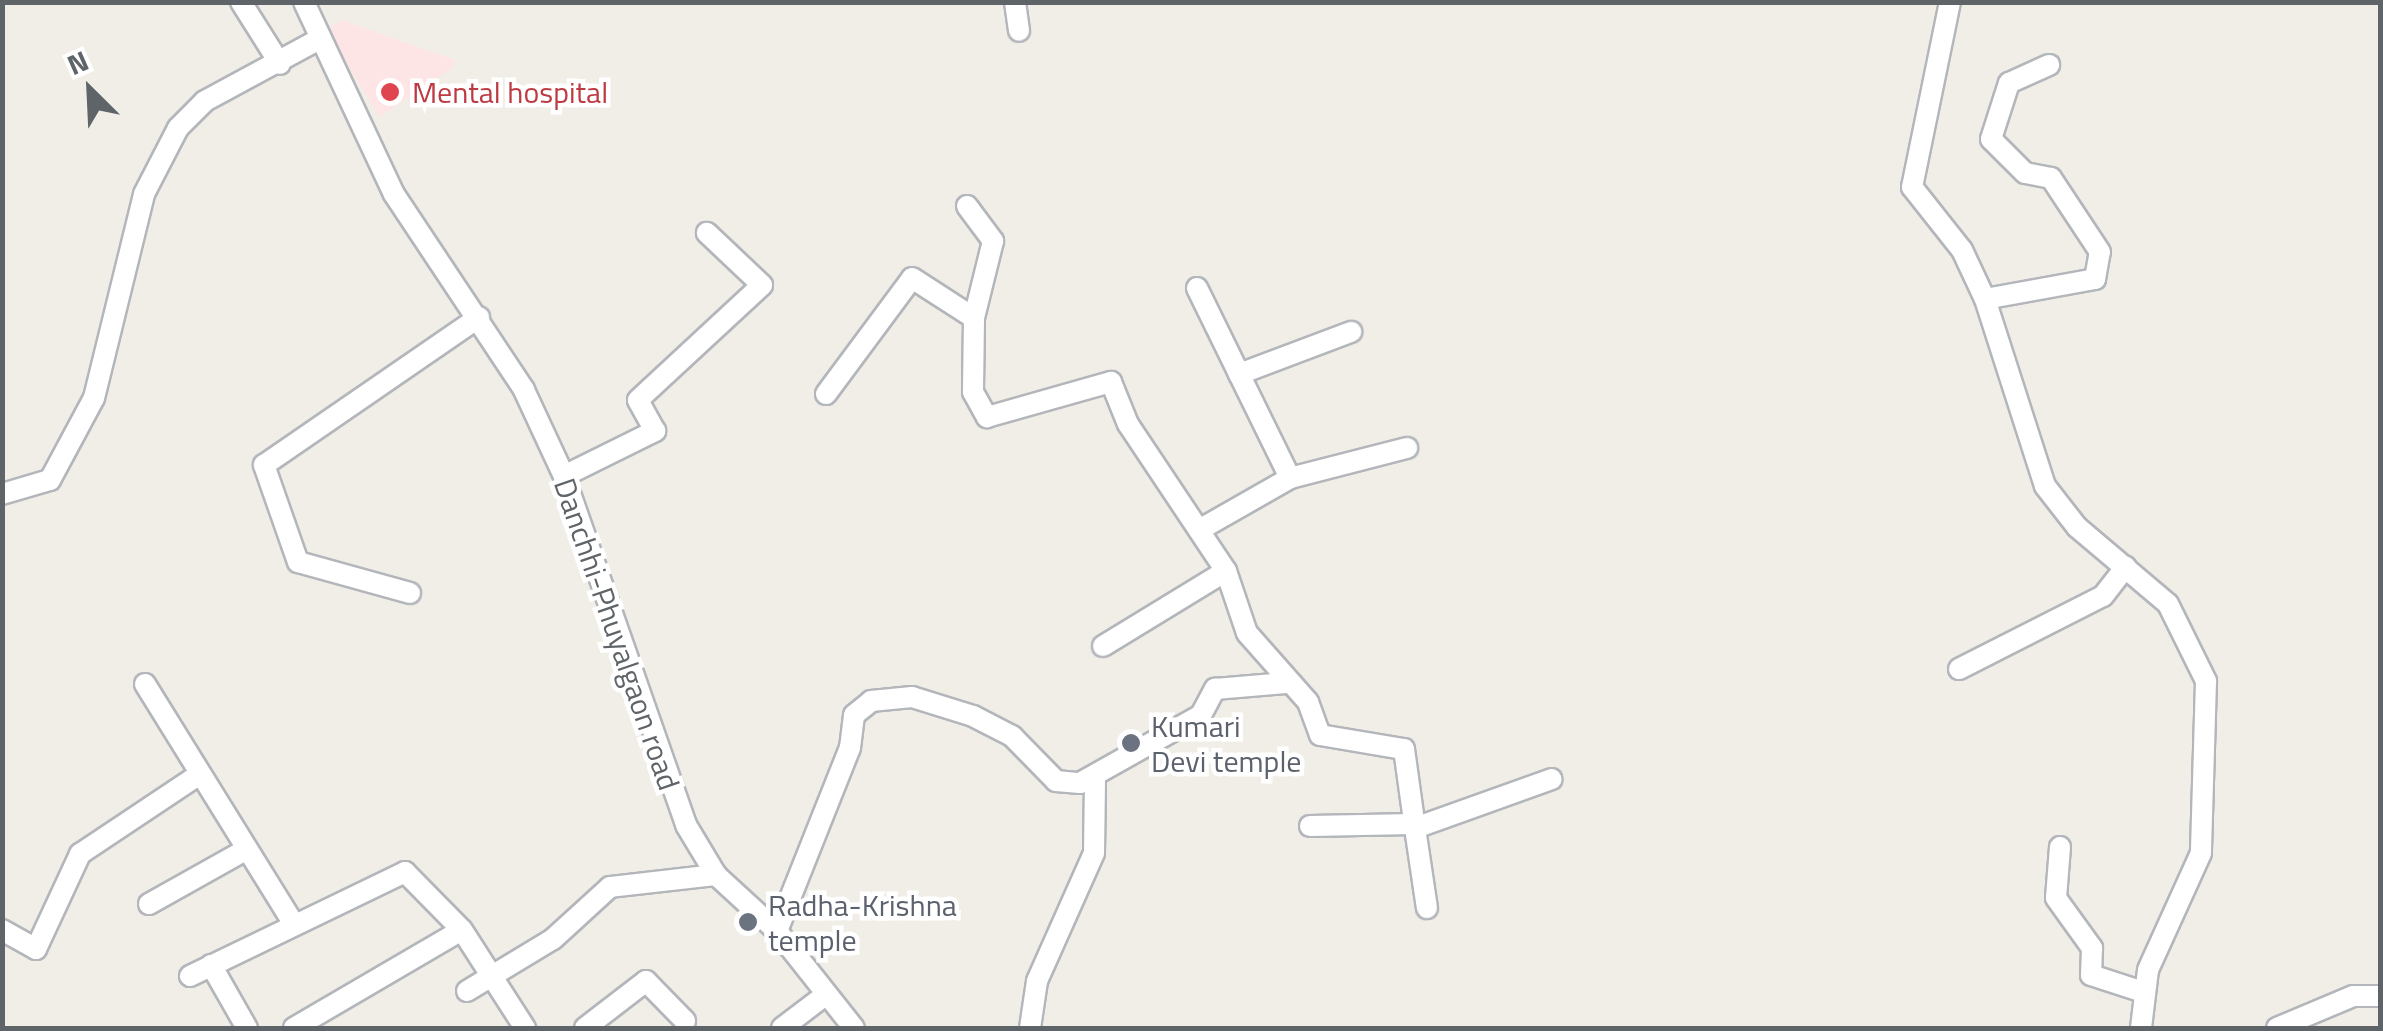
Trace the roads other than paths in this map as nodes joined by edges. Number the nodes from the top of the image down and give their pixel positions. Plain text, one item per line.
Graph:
1 (241, 2) edge
2 (304, 2) edge
3 (1015, 2) edge
4 (1950, 2) edge
5 (1019, 31) dead end
6 (316, 42) junction
7 (280, 64) junction
8 (2049, 64) dead end
9 (967, 206) dead end
10 (707, 233) dead end
11 (1197, 288) dead end
12 (1985, 299) junction
13 (479, 317) junction
14 (974, 318) junction
15 (1351, 332) dead end
16 (1239, 374) junction
17 (826, 394) dead end
18 (1407, 448) dead end
19 (564, 476) junction
20 (1290, 478) junction
21 (2, 494) edge
22 (1199, 530) junction
23 (2126, 568) junction
24 (1226, 571) junction
25 (410, 593) dead end
26 (1104, 646) dead end
27 (1960, 669) dead end
28 (1286, 683) junction
29 (145, 684) dead end
30 (200, 774) junction
31 (1552, 779) dead end
32 (1095, 781) junction
33 (1310, 826) dead end
34 (1414, 826) junction
35 (2060, 847) dead end
36 (247, 849) junction
37 (716, 875) junction
38 (149, 904) dead end
39 (1428, 908) dead end
40 (293, 923) junction
41 (2, 930) edge
42 (462, 930) junction
43 (777, 931) junction
44 (211, 965) junction
45 (190, 976) dead end
46 (492, 978) junction
47 (467, 992) dead end
48 (2142, 992) junction
49 (824, 996) junction
50 (2380, 996) edge
51 (685, 1021) dead end
52 (247, 1028) edge
53 (294, 1028) edge
54 (525, 1028) edge
55 (585, 1028) edge
56 (782, 1028) edge
57 (854, 1028) edge
58 (1030, 1028) edge
59 (2141, 1028) edge
60 (2277, 1028) edge

1 - 7 street
2 - 6 street, Danchhi-Phuyalgaon road
3 - 5 street
4 - 12 street
6 - 7 street
6 - 13 street, Danchhi-Phuyalgaon road
7 - 21 street
8 - 12 street
9 - 14 street
10 - 19 street
11 - 16 street
12 - 23 street
13 - 19 street, Danchhi-Phuyalgaon road
13 - 25 street
14 - 17 street
14 - 22 street
15 - 16 street
16 - 20 street
18 - 20 street
19 - 37 street, Danchhi-Phuyalgaon road
20 - 22 street
22 - 24 street
23 - 27 street
23 - 48 street
24 - 26 street
24 - 28 street
28 - 32 street
28 - 34 street
29 - 30 street
30 - 36 street
30 - 41 street
31 - 34 street
32 - 43 street
32 - 58 street
33 - 34 street
34 - 39 street
35 - 48 street
36 - 38 street
36 - 40 street
37 - 43 street, Danchhi-Phuyalgaon road
37 - 46 street
40 - 42 street
40 - 44 street
42 - 46 street
42 - 53 street
43 - 49 street, Danchhi-Phuyalgaon road
44 - 45 street
44 - 52 street
46 - 47 street
46 - 54 street
48 - 59 street
49 - 56 street
49 - 57 street, Danchhi-Phuyalgaon road
50 - 60 street
51 - 55 street

